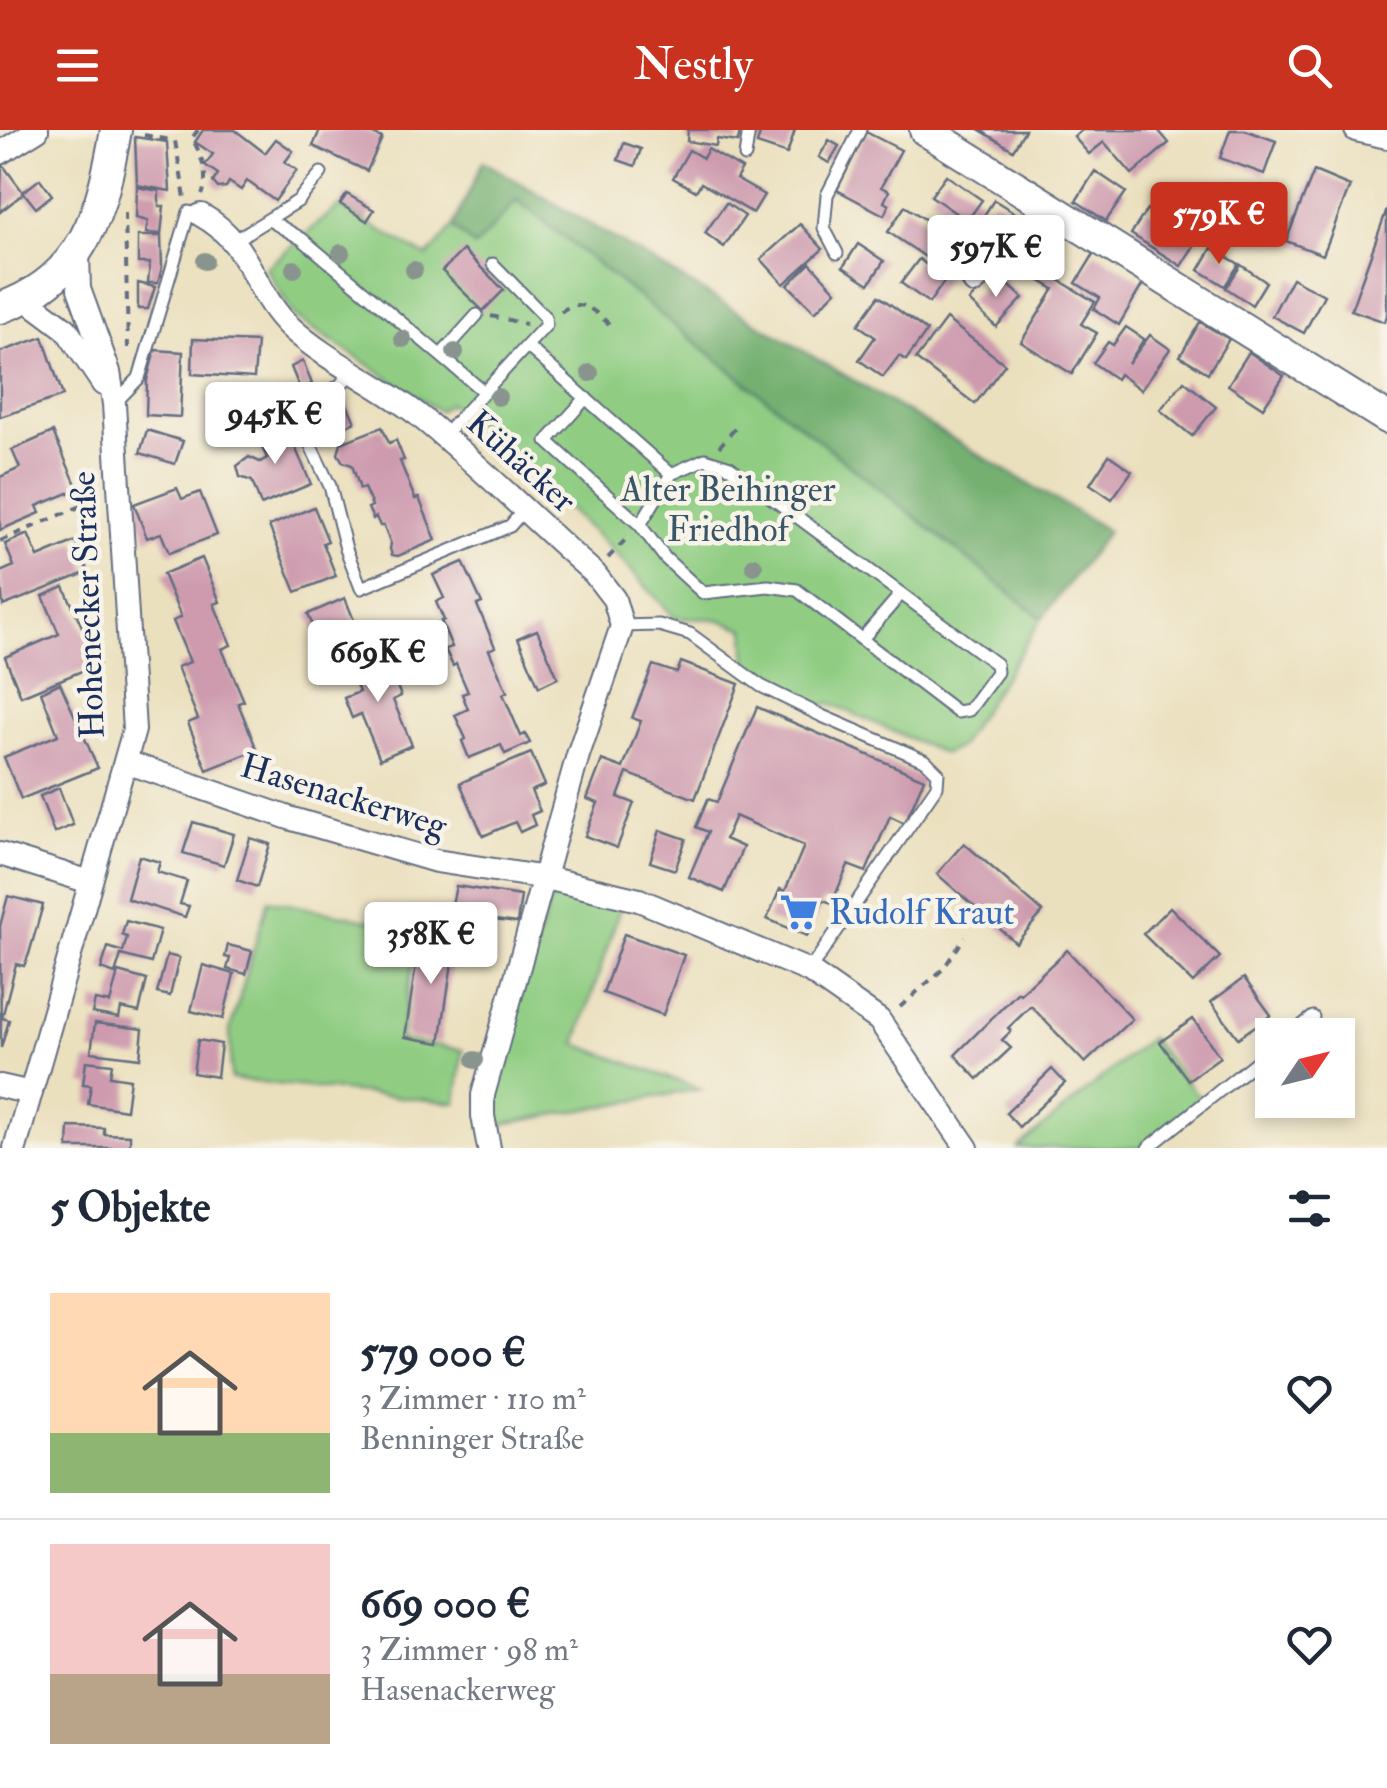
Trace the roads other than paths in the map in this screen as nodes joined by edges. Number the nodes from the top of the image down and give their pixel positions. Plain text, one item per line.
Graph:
1 (36, 130) edge
2 (749, 130) edge
3 (860, 130) edge
4 (925, 130) edge
5 (1356, 130) edge
6 (127, 132) edge
7 (1387, 137) edge
8 (0, 153) edge
9 (745, 156) dead end
10 (321, 172) dead end
11 (1052, 208) junction
12 (195, 214) joint
13 (271, 220) junction
14 (235, 240) junction
15 (78, 253) junction
16 (837, 253) dead end
17 (494, 264) dead end
18 (974, 282) dead end
19 (36, 291) edge
20 (85, 304) junction
21 (477, 315) road end
22 (528, 346) junction
23 (441, 355) junction
24 (353, 372) junction
25 (484, 392) junction
26 (122, 396) junction
27 (586, 398) junction
28 (1387, 418) edge
29 (443, 436) junction
30 (671, 474) junction
31 (523, 511) junction
32 (640, 525) junction
33 (900, 595) junction
34 (622, 626) junction
35 (863, 638) junction
36 (126, 762) junction
37 (0, 854) edge
38 (546, 878) junction
39 (90, 882) junction
40 (809, 970) junction
41 (1255, 1063) edge
42 (0, 1086) edge
43 (31, 1093) junction
44 (15, 1148) edge
45 (489, 1148) edge
46 (967, 1148) edge
47 (1148, 1148) edge

1 - 8 street
2 - 9 lane
3 - 16 lane
4 - 11 main road
5 - 7 street
6 - 15 main road
10 - 13 lane
11 - 18 street
11 - 28 main road
12 - 14 street
12 - 26 lane
13 - 14 lane
13 - 23 lane
14 - 24 street, Kühäcker
15 - 19 main road
15 - 20 street, Hohenecker Straße
17 - 22 lane
19 - 20 street
19 - 26 street, Hohenecker Straße
20 - 26 street, Hohenecker Straße
21 - 23 lane
22 - 25 lane
22 - 27 lane
23 - 25 lane
24 - 29 street, Kühäcker
24 - 31 lane
25 - 29 lane
26 - 36 street, Hohenecker Straße
27 - 30 lane
27 - 32 lane
29 - 31 street, Kühäcker
30 - 32 lane
30 - 33 lane
31 - 34 street, Kühäcker
32 - 35 lane
33 - 35 lane
33 - 35 lane
34 - 38 street
34 - 40 lane
36 - 38 street, Hasenackerweg
36 - 39 street, Hohenecker Straße
37 - 39 street
38 - 40 street, Hasenackerweg
38 - 45 street
39 - 43 street, Hohenecker Straße
40 - 46 street, Hasenackerweg
41 - 47 lane
42 - 43 street
43 - 44 street, Hohenecker Straße

